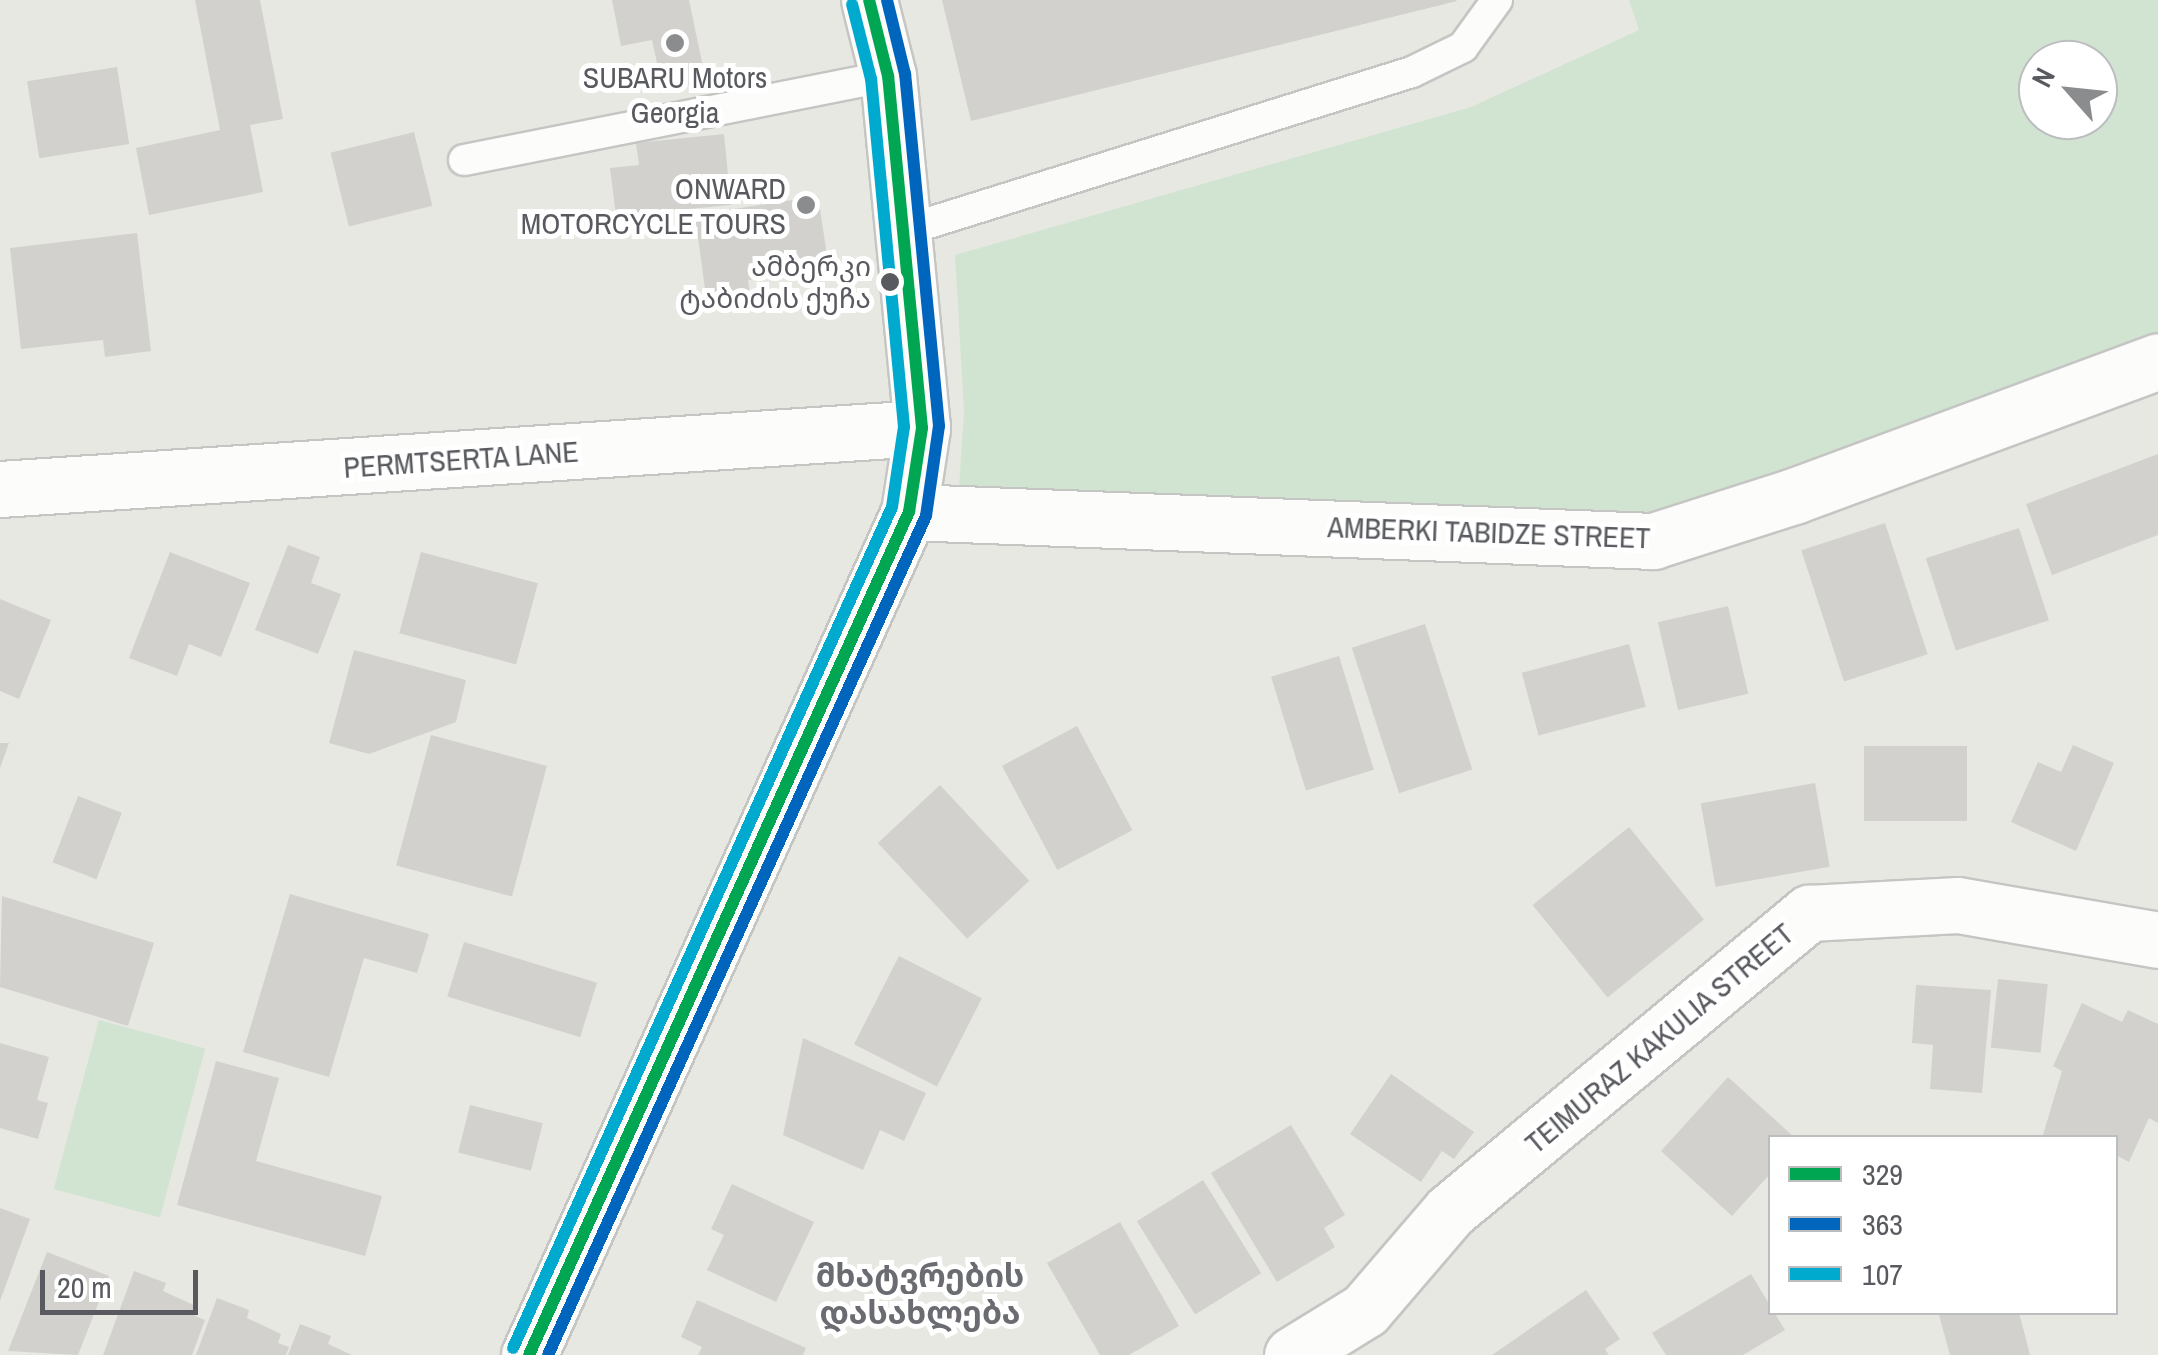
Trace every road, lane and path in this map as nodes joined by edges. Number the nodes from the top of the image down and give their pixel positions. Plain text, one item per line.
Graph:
1 (869, 0) edge
2 (1497, 0) edge
3 (888, 76) junction
4 (464, 160) dead end
5 (903, 231) junction
6 (2158, 360) edge
7 (922, 428) junction
8 (0, 490) edge
9 (910, 512) junction
10 (2158, 940) edge
11 (529, 1355) edge
12 (1292, 1355) edge

1 - 3 street
2 - 5 lane
3 - 4 lane
3 - 5 street
5 - 7 street
6 - 9 street, AMBERKI TABIDZE STREET
7 - 8 street, PERMTSERTA LANE
7 - 9 street
9 - 11 street
10 - 12 street, TEIMURAZ KAKULIA STREET

